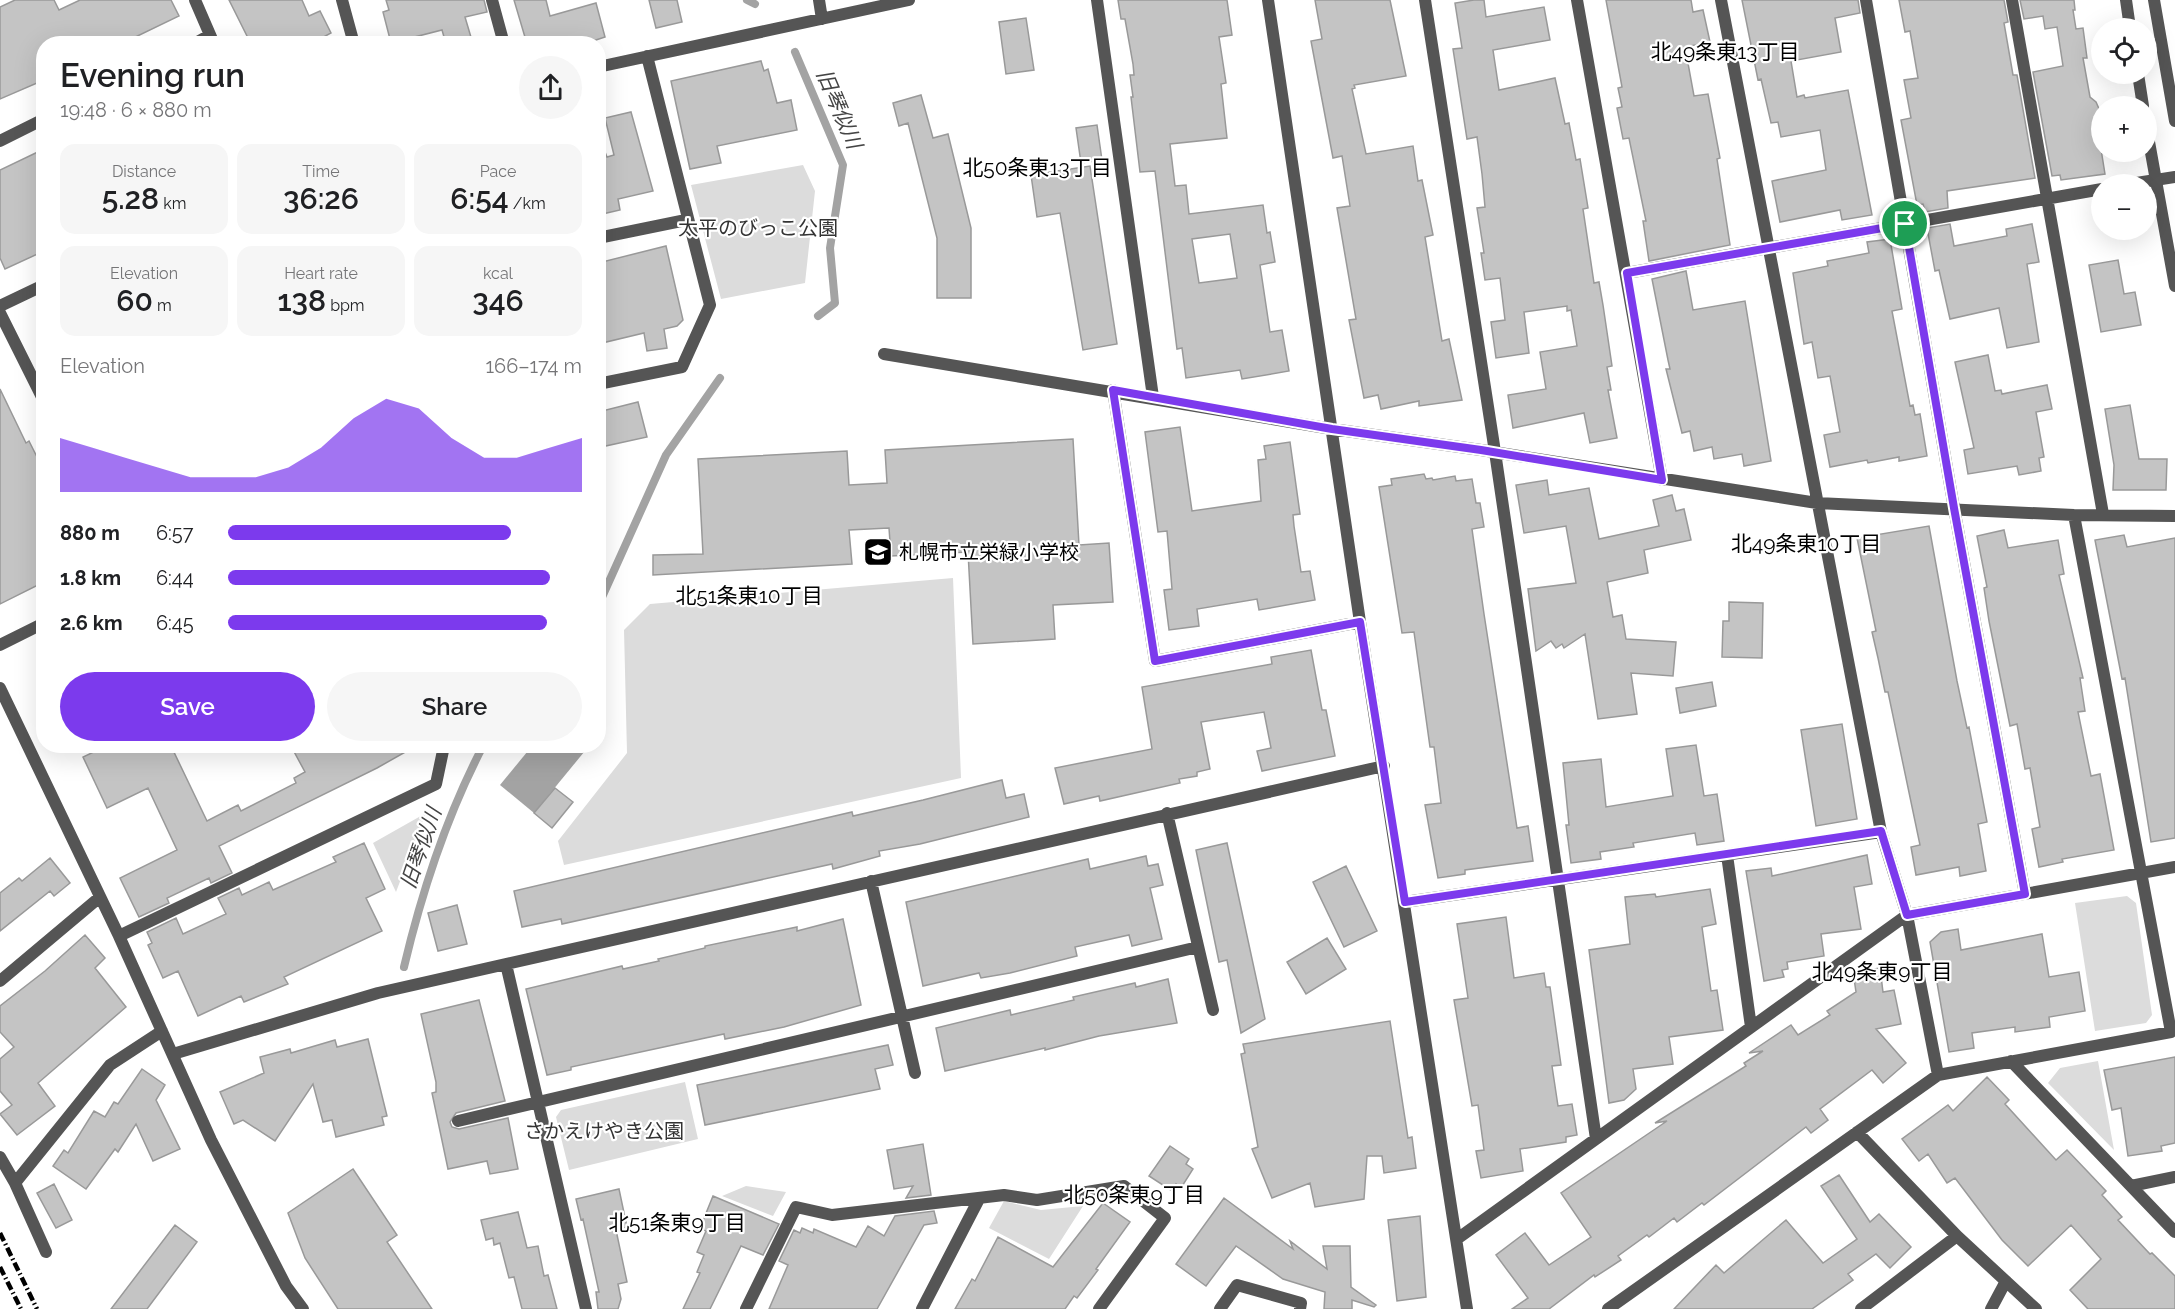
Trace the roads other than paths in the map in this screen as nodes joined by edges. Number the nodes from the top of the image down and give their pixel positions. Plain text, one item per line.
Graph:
1 (195, 0) edge
2 (342, 0) edge
3 (492, 0) edge
4 (819, 0) edge
5 (909, 0) edge
6 (1097, 0) edge
7 (1268, 0) edge
8 (1425, 0) edge
9 (1576, 0) edge
10 (1721, 0) edge
11 (1866, 0) edge
12 (2012, 0) edge
13 (2126, 0) edge
14 (2154, 0) edge
15 (822, 18) junction
16 (2129, 18) edge
17 (211, 36) edge
18 (352, 36) edge
19 (502, 36) edge
20 (646, 56) junction
21 (606, 65) edge
22 (2175, 121) edge
23 (36, 123) edge
24 (0, 141) edge
25 (2175, 177) edge
26 (2157, 180) edge
27 (2157, 186) edge
28 (2091, 191) edge
29 (2046, 199) junction
30 (686, 220) junction
31 (1905, 224) junction
32 (606, 236) edge
33 (1768, 248) junction
34 (1627, 273) junction
35 (2175, 286) edge
36 (36, 289) edge
37 (0, 306) edge
38 (0, 313) edge
39 (884, 354) dead end
40 (606, 382) edge
41 (36, 385) edge
42 (1113, 390) junction
43 (1153, 398) junction
44 (1332, 429) junction
45 (1495, 452) junction
46 (1662, 480) junction
47 (1817, 503) junction
48 (1954, 508) junction
49 (2074, 514) junction
50 (2103, 514) junction
51 (2175, 516) edge
52 (1360, 622) junction
53 (36, 627) edge
54 (0, 645) edge
55 (0, 688) edge
56 (443, 753) edge
57 (1384, 766) junction
58 (1167, 813) junction
59 (1881, 831) junction
60 (1727, 855) junction
61 (2175, 867) edge
62 (2143, 873) junction
63 (1558, 881) junction
64 (871, 882) junction
65 (2025, 894) junction
66 (100, 897) junction
67 (1405, 902) junction
68 (1907, 915) junction
69 (119, 936) junction
70 (1198, 948) junction
71 (506, 964) junction
72 (0, 981) edge
73 (1213, 1010) dead end
74 (903, 1016) junction
75 (1751, 1027) junction
76 (162, 1031) junction
77 (173, 1054) junction
78 (2011, 1061) junction
79 (915, 1073) dead end
80 (1938, 1075) junction
81 (538, 1101) junction
82 (458, 1121) dead end
83 (1857, 1132) junction
84 (1596, 1139) junction
85 (0, 1157) edge
86 (2175, 1177) edge
87 (15, 1183) junction
88 (2131, 1186) junction
89 (979, 1199) junction
90 (2175, 1232) edge
91 (1957, 1236) junction
92 (1457, 1239) junction
93 (46, 1252) dead end
94 (2007, 1281) junction
95 (303, 1309) edge
96 (586, 1309) edge
97 (746, 1309) edge
98 (922, 1309) edge
99 (1099, 1309) edge
100 (1220, 1309) edge
101 (1300, 1309) edge
102 (1467, 1309) edge
103 (1608, 1309) edge
104 (1861, 1309) edge
105 (1991, 1309) edge
106 (2036, 1309) edge

1 - 17 street
2 - 18 street
3 - 19 street
4 - 15 street
5 - 15 street
6 - 43 street
7 - 44 street
8 - 45 street
9 - 34 street
10 - 33 street
11 - 31 street
12 - 29 street
13 - 16 street
14 - 22 street
15 - 20 street
20 - 21 street
20 - 30 street
23 - 24 street
25 - 26 street
27 - 35 street
28 - 29 street
29 - 31 street
29 - 50 street
30 - 32 street
30 - 40 street
31 - 33 street
31 - 48 street
33 - 34 street
33 - 47 street
34 - 46 street
36 - 37 street
38 - 41 street
39 - 42 street
42 - 43 street
42 - 52 street
43 - 44 street
44 - 45 street
44 - 52 street
45 - 46 street
45 - 63 street
46 - 47 street
47 - 48 street
47 - 59 street
48 - 49 street
48 - 65 street
49 - 50 street
49 - 62 street
50 - 51 street
52 - 57 street
53 - 54 street
55 - 66 street
56 - 69 street
57 - 58 street
57 - 67 street
58 - 64 street
58 - 70 street
59 - 60 street
59 - 68 street
60 - 63 street
60 - 75 street
61 - 62 street
62 - 65 street
62 - 78 street
63 - 67 street
63 - 84 street
64 - 71 street
64 - 74 street
65 - 68 street
66 - 69 street
66 - 72 street
67 - 92 street
68 - 75 street
68 - 80 street
69 - 76 street
70 - 73 street
70 - 74 street
71 - 77 street
71 - 81 street
74 - 79 street
74 - 81 street
75 - 84 street
76 - 77 street
76 - 87 street
77 - 95 street
78 - 80 street
78 - 88 street
80 - 83 street
81 - 82 street
81 - 96 street
83 - 91 street
83 - 103 street
84 - 92 street
85 - 87 street
86 - 88 street
87 - 93 street
88 - 90 street
89 - 97 street
89 - 98 street
89 - 99 street
91 - 94 street
91 - 104 street
92 - 102 street
94 - 105 street
94 - 106 street
100 - 101 street

